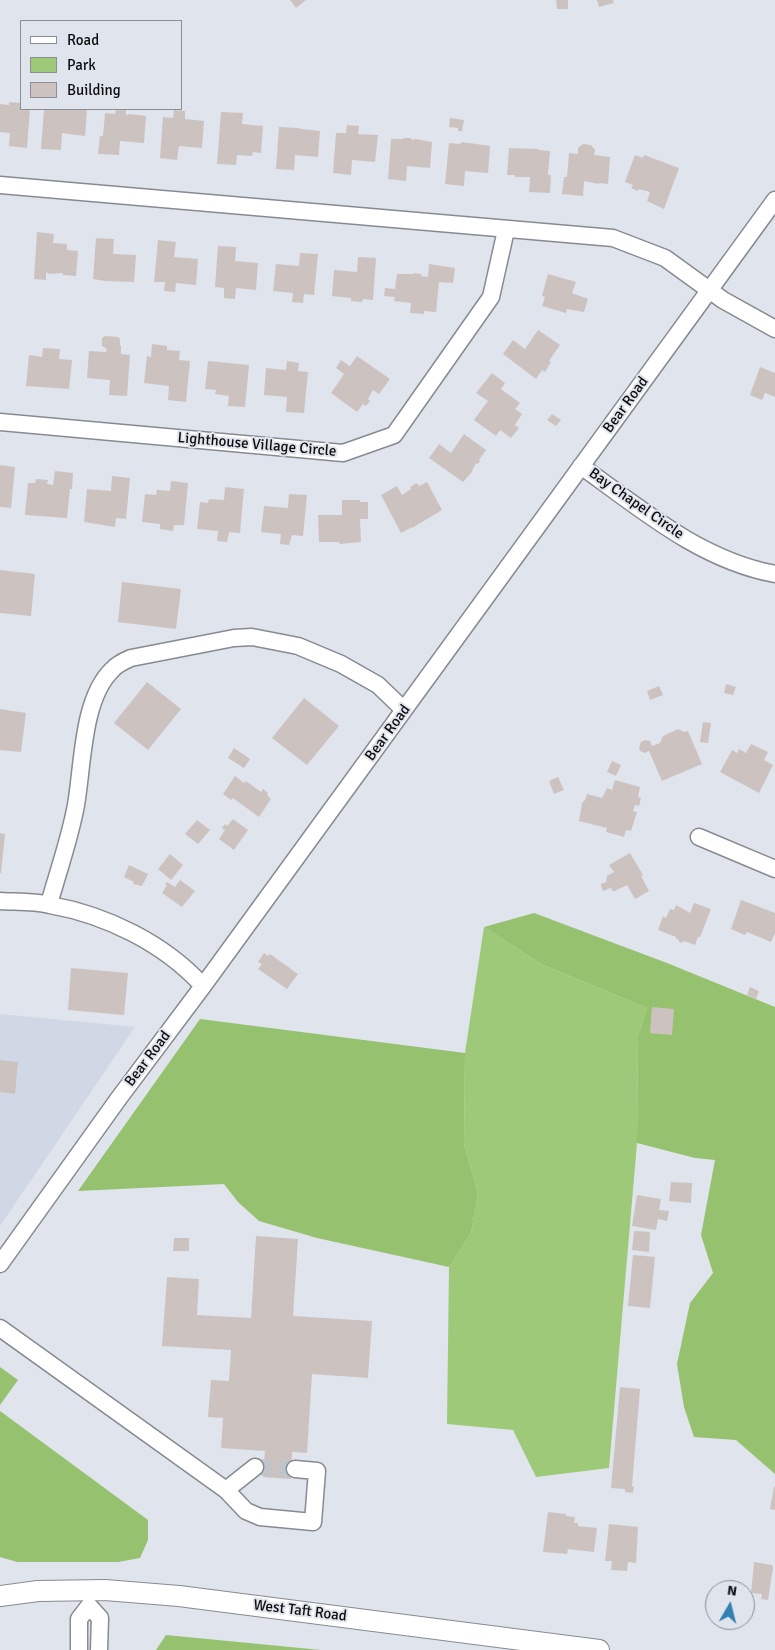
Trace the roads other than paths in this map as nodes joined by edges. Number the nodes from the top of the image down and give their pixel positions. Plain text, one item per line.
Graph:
1 (0, 185) edge
2 (775, 200) edge
3 (506, 230) junction
4 (709, 290) junction
5 (775, 329) edge
6 (0, 422) edge
7 (581, 466) junction
8 (775, 574) edge
9 (404, 710) junction
10 (699, 837) dead end
11 (775, 869) edge
12 (0, 901) edge
13 (49, 904) junction
14 (203, 986) junction
15 (0, 1264) edge
16 (0, 1328) edge
17 (255, 1467) tunnel mouth
18 (295, 1469) tunnel mouth
19 (226, 1490) junction
20 (0, 1596) edge
21 (90, 1598) junction
22 (79, 1650) edge
23 (99, 1650) edge
24 (599, 1650) edge

1 - 3 street
2 - 4 street, Bear Road
3 - 4 street
3 - 6 street, Lighthouse Village Circle
4 - 5 street
4 - 7 street, Bear Road
7 - 8 street, Bay Chapel Circle
7 - 9 street, Bear Road
9 - 13 street
9 - 14 street, Bear Road
10 - 11 street
12 - 13 street
13 - 14 street
14 - 15 street, Bear Road
16 - 19 street
17 - 19 street
18 - 19 street
20 - 21 main road, West Taft Road
21 - 22 street
21 - 23 street
21 - 24 main road, West Taft Road

